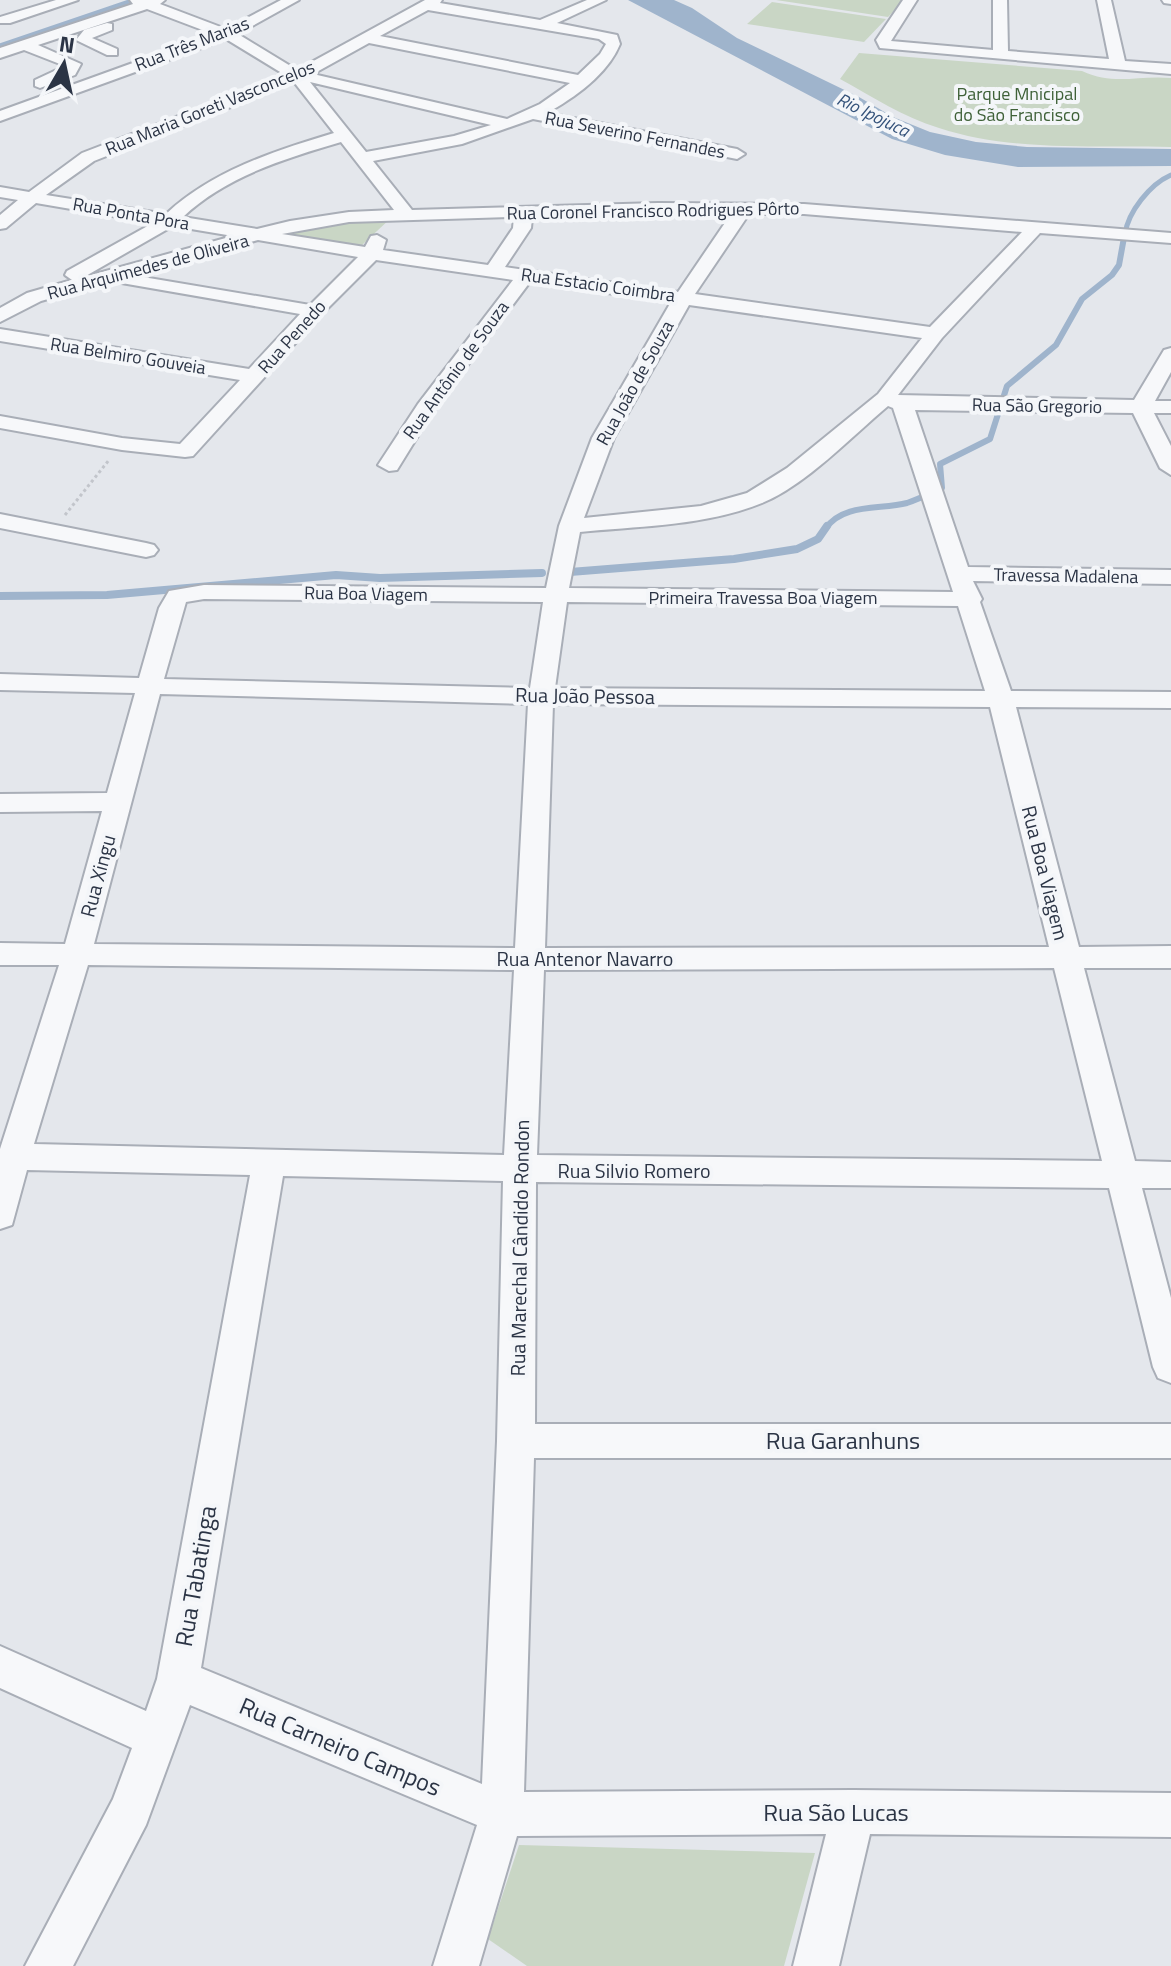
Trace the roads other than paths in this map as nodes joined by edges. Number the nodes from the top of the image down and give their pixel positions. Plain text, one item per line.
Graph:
1 (71, 0) edge
2 (110, 0) edge
3 (292, 0) edge
4 (910, 0) edge
5 (1000, 0) edge
6 (1104, 0) edge
7 (593, 2) edge
8 (150, 3) edge
9 (431, 3) edge
10 (541, 25) junction
11 (2, 28) edge
12 (227, 34) junction
13 (368, 38) junction
14 (24, 45) junction
15 (112, 52) dead end
16 (0, 53) edge
17 (1001, 56) junction
18 (1118, 65) junction
19 (1171, 69) edge
20 (298, 75) junction
21 (583, 81) junction
22 (25, 87) dead end
23 (534, 115) junction
24 (0, 116) edge
25 (509, 124) junction
26 (346, 135) junction
27 (737, 154) dead end
28 (363, 158) junction
29 (0, 192) edge
30 (31, 198) junction
31 (743, 209) junction
32 (523, 212) junction
33 (396, 216) junction
34 (169, 221) junction
35 (0, 224) edge
36 (1036, 227) junction
37 (261, 236) junction
38 (1171, 238) edge
39 (372, 254) junction
40 (493, 271) junction
41 (526, 275) junction
42 (104, 277) junction
43 (34, 297) junction
44 (684, 297) junction
45 (314, 311) junction
46 (0, 316) edge
47 (935, 334) junction
48 (0, 335) edge
49 (1171, 354) edge
50 (255, 376) junction
51 (894, 401) junction
52 (1141, 407) junction
53 (1171, 407) edge
54 (0, 422) edge
55 (389, 465) dead end
56 (1171, 468) edge
57 (0, 521) edge
58 (570, 526) junction
59 (146, 550) dead end
60 (1171, 577) edge
61 (966, 586) junction
62 (177, 596) joint
63 (556, 596) junction
64 (0, 682) edge
65 (152, 686) junction
66 (541, 696) junction
67 (1001, 700) junction
68 (1171, 700) edge
69 (118, 802) junction
70 (0, 803) edge
71 (0, 954) edge
72 (77, 954) junction
73 (1066, 956) junction
74 (1171, 957) edge
75 (531, 959) junction
76 (14, 1156) junction
77 (269, 1163) junction
78 (520, 1170) junction
79 (1123, 1175) junction
80 (1171, 1175) edge
81 (0, 1215) edge
82 (1171, 1367) edge
83 (516, 1441) junction
84 (1171, 1441) edge
85 (0, 1667) edge
86 (178, 1679) junction
87 (157, 1738) junction
88 (853, 1812) junction
89 (502, 1814) junction
90 (1171, 1815) edge
91 (461, 1963) edge
92 (48, 1966) edge
93 (816, 1966) edge

1 - 11 street
2 - 11 street
3 - 12 street, Rua Três Marias
4 - 17 street
5 - 17 street
6 - 18 street
7 - 10 street
8 - 12 street
8 - 14 street
8 - 15 street
9 - 10 street
9 - 13 street, Rua Maria Goreti Vasconcelos
10 - 21 street
12 - 20 street
12 - 24 street, Rua Três Marias
13 - 20 street, Rua Maria Goreti Vasconcelos
13 - 21 street
14 - 16 street
14 - 22 street
17 - 18 street
18 - 19 street
20 - 25 street
20 - 26 street
20 - 30 street, Rua Maria Goreti Vasconcelos
21 - 23 street
23 - 25 street
23 - 27 street, Rua Severino Fernandes
25 - 28 street
26 - 28 street
26 - 34 street, Rua Arquimedes de Oliveira
28 - 33 street
29 - 30 street, Rua Ponta Pora
30 - 34 street, Rua Ponta Pora
30 - 35 street, Rua Maria Goreti Vasconcelos
31 - 32 street, Rua Coronel Francisco Rodrigues Pôrto
31 - 36 street, Rua Coronel Francisco Rodrigues Pôrto
31 - 44 street, Rua João de Souza
32 - 33 street, Rua Coronel Francisco Rodrigues Pôrto
32 - 40 street
33 - 37 street, Rua Coronel Francisco Rodrigues Pôrto
33 - 39 street, Rua Penedo
34 - 37 street, Rua Ponta Pora
34 - 43 street, Rua Arquimedes de Oliveira
36 - 38 street, Rua Coronel Francisco Rodrigues Pôrto
36 - 47 street
37 - 39 street, Rua Estacio Coimbra
37 - 42 street, Rua Arquimedes de Oliveira
39 - 40 street, Rua Estacio Coimbra
39 - 45 street, Rua Penedo
40 - 41 street, Rua Estacio Coimbra
41 - 44 street, Rua Estacio Coimbra
41 - 55 street, Rua Antônio de Souza
42 - 43 street, Rua Arquimedes de Oliveira
42 - 45 street
43 - 46 street, Rua Arquimedes de Oliveira
44 - 47 street, Rua Estacio Coimbra
44 - 58 street, Rua João de Souza
45 - 50 street, Rua Penedo
47 - 51 street
48 - 50 street, Rua Belmiro Gouveia
49 - 52 street
50 - 54 street, Rua Penedo
51 - 52 street, Rua São Gregorio
51 - 58 street
51 - 61 street, Rua Boa Viagem
52 - 53 street, Rua São Gregorio
52 - 56 street
57 - 59 street
58 - 63 street, Rua Marechal Cândido Rondon
60 - 61 street, Travessa Madalena
61 - 63 street, Primeira Travessa Boa Viagem
61 - 67 street, Rua Boa Viagem
62 - 63 street, Rua Boa Viagem
62 - 65 street, Rua Xingu
63 - 66 street, Rua Marechal Cândido Rondon
64 - 65 street, Rua João Pessoa
65 - 66 street, Rua João Pessoa
65 - 69 street, Rua Xingu
66 - 67 street, Rua João Pessoa
66 - 75 street, Rua Marechal Cândido Rondon
67 - 68 street, Rua João Pessoa
67 - 73 street, Rua Boa Viagem
69 - 70 street
69 - 72 street, Rua Xingu
71 - 72 street, Rua Antenor Navarro
72 - 75 street, Rua Antenor Navarro
72 - 76 street, Rua Xingu
73 - 74 street, Rua Antenor Navarro
73 - 75 street, Rua Antenor Navarro
73 - 79 street, Rua Boa Viagem
75 - 78 street, Rua Marechal Cândido Rondon
76 - 77 street, Rua Silvio Romero
76 - 81 street, Rua Xingu
77 - 78 street, Rua Silvio Romero
77 - 86 street, Rua Tabatinga
78 - 79 street, Rua Silvio Romero
78 - 83 street, Rua Marechal Cândido Rondon
79 - 80 street, Rua Silvio Romero
79 - 82 street, Rua Boa Viagem
83 - 84 street, Rua Garanhuns
83 - 89 street, Rua Marechal Cândido Rondon
85 - 87 street
86 - 87 street, Rua Tabatinga
86 - 89 street, Rua Carneiro Campos
87 - 92 street, Rua Tabatinga
88 - 89 street, Rua São Lucas
88 - 90 street, Rua São Lucas
88 - 93 street
89 - 91 street, Rua Marechal Cândido Rondon

